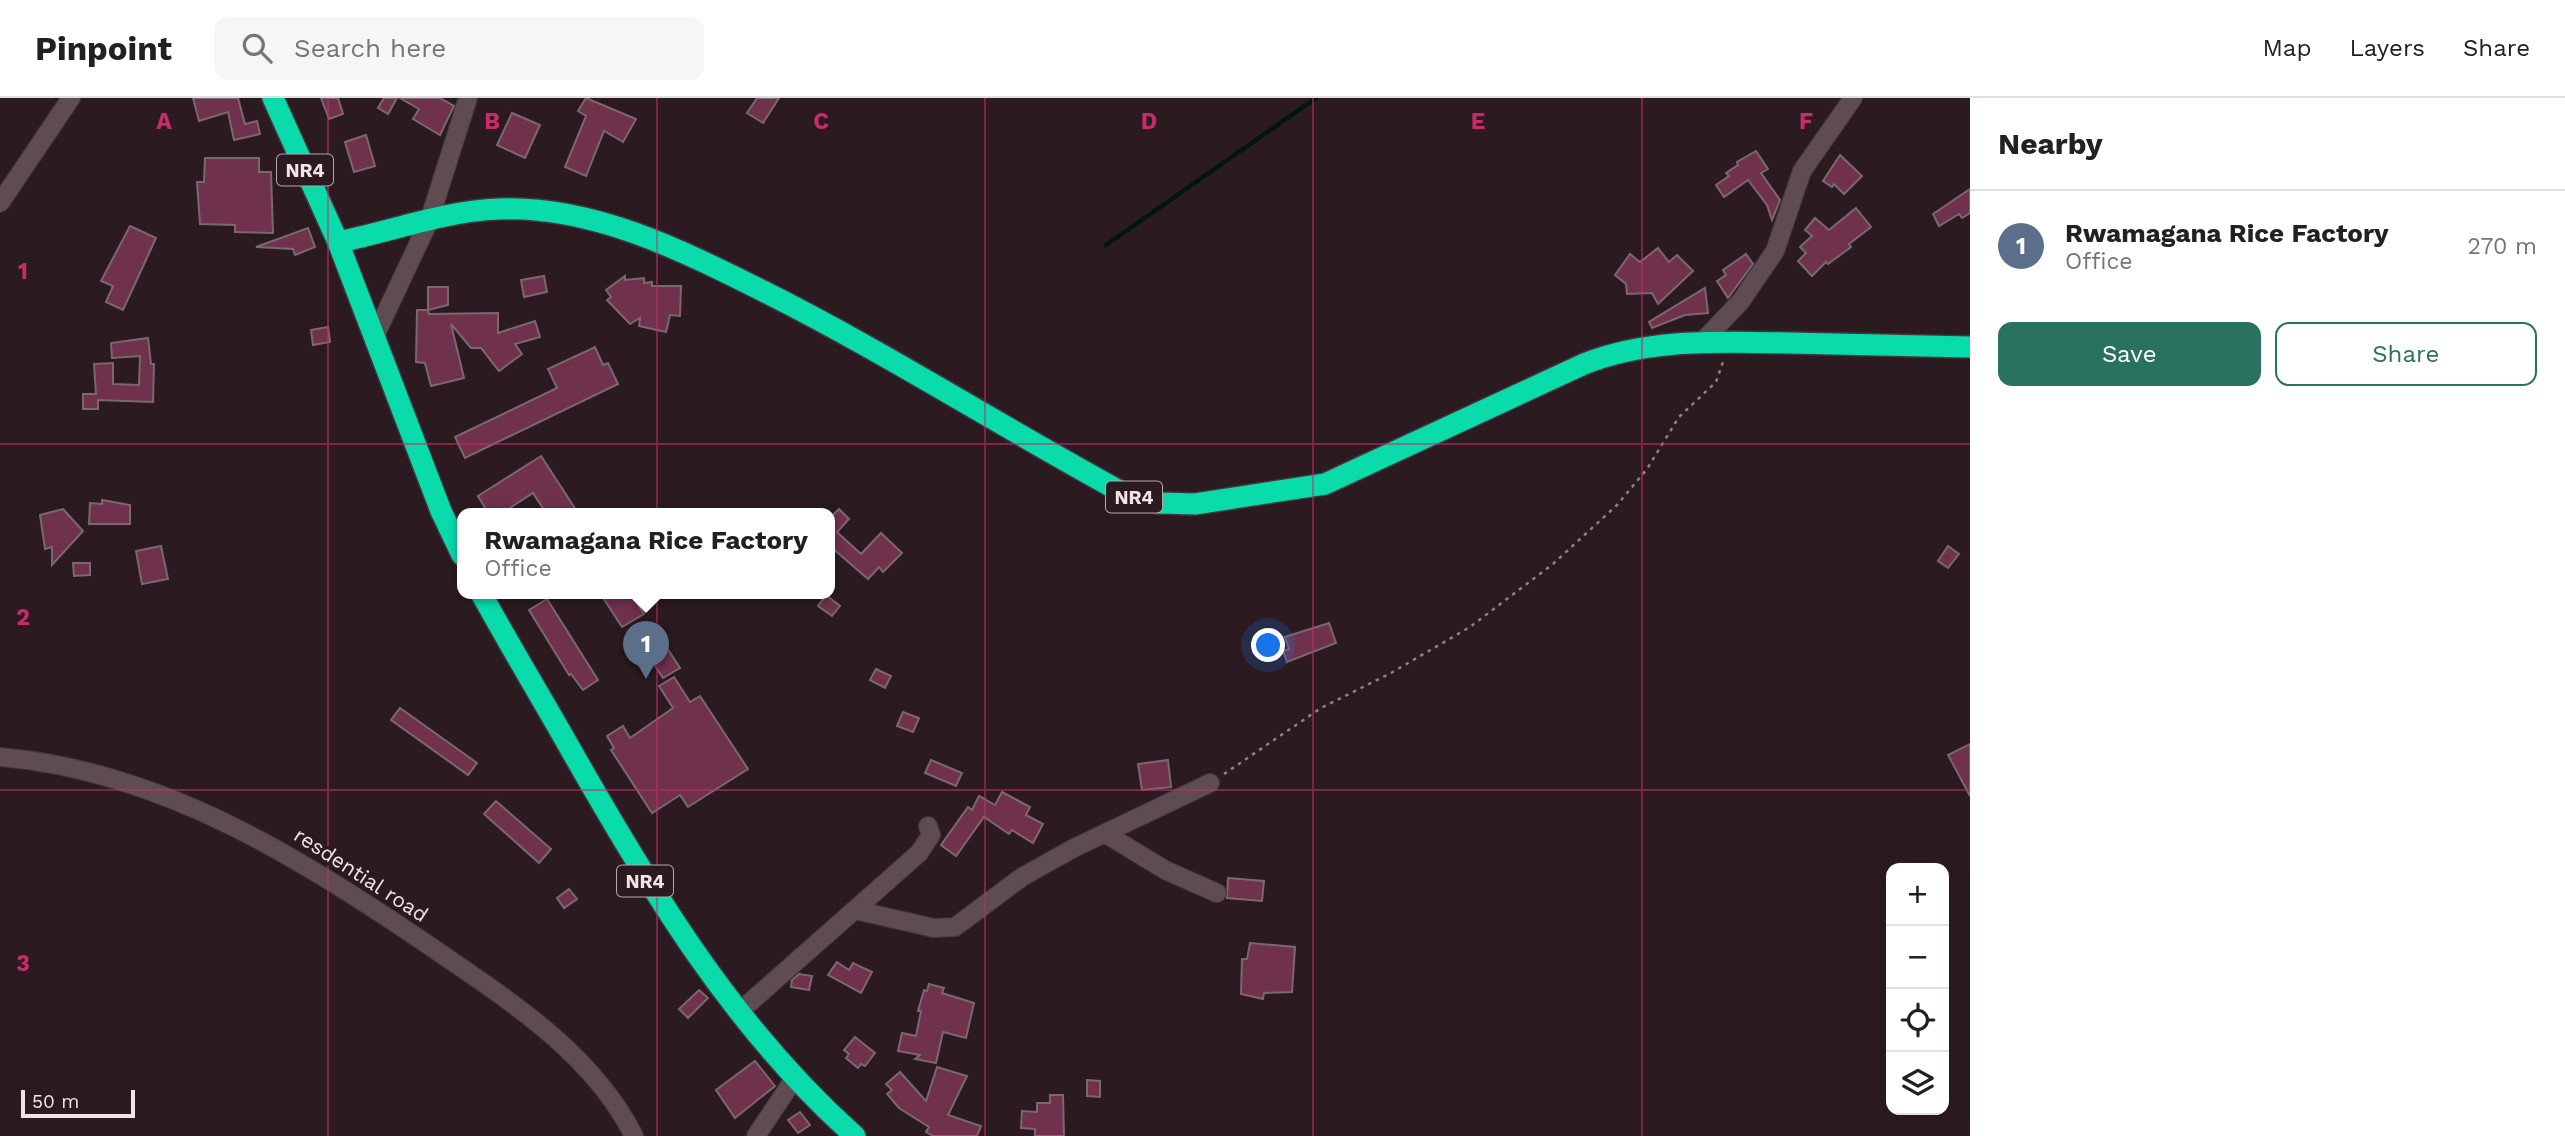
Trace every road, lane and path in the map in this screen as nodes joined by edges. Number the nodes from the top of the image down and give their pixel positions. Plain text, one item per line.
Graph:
1 (71, 98) edge
2 (273, 98) edge
3 (468, 98) edge
4 (1853, 98) edge
5 (0, 203) edge
6 (429, 221) junction
7 (338, 243) junction
8 (374, 338) junction
9 (1703, 341) junction
10 (1727, 342) junction
11 (1970, 347) edge
12 (457, 545) edge
13 (484, 599) edge
14 (0, 757) edge
15 (1210, 783) joint
16 (928, 826) dead end
17 (1106, 834) junction
18 (1217, 893) dead end
19 (855, 910) junction
20 (739, 1012) junction
21 (794, 1079) junction
22 (634, 1136) edge
23 (756, 1136) edge
24 (855, 1136) edge

1 - 5 street
2 - 7 highway, NR4
3 - 6 street
4 - 9 street
6 - 7 highway, NR4
6 - 8 street
6 - 9 highway, NR4
7 - 8 highway, NR4
8 - 12 highway, NR4
9 - 10 highway, NR4
10 - 11 highway, NR4
10 - 15 path
13 - 20 highway, NR4
14 - 22 street, resdential road
15 - 17 street
16 - 19 street
17 - 18 street
17 - 19 street
19 - 20 street
20 - 21 highway, NR4
21 - 23 street
21 - 24 highway, NR4

